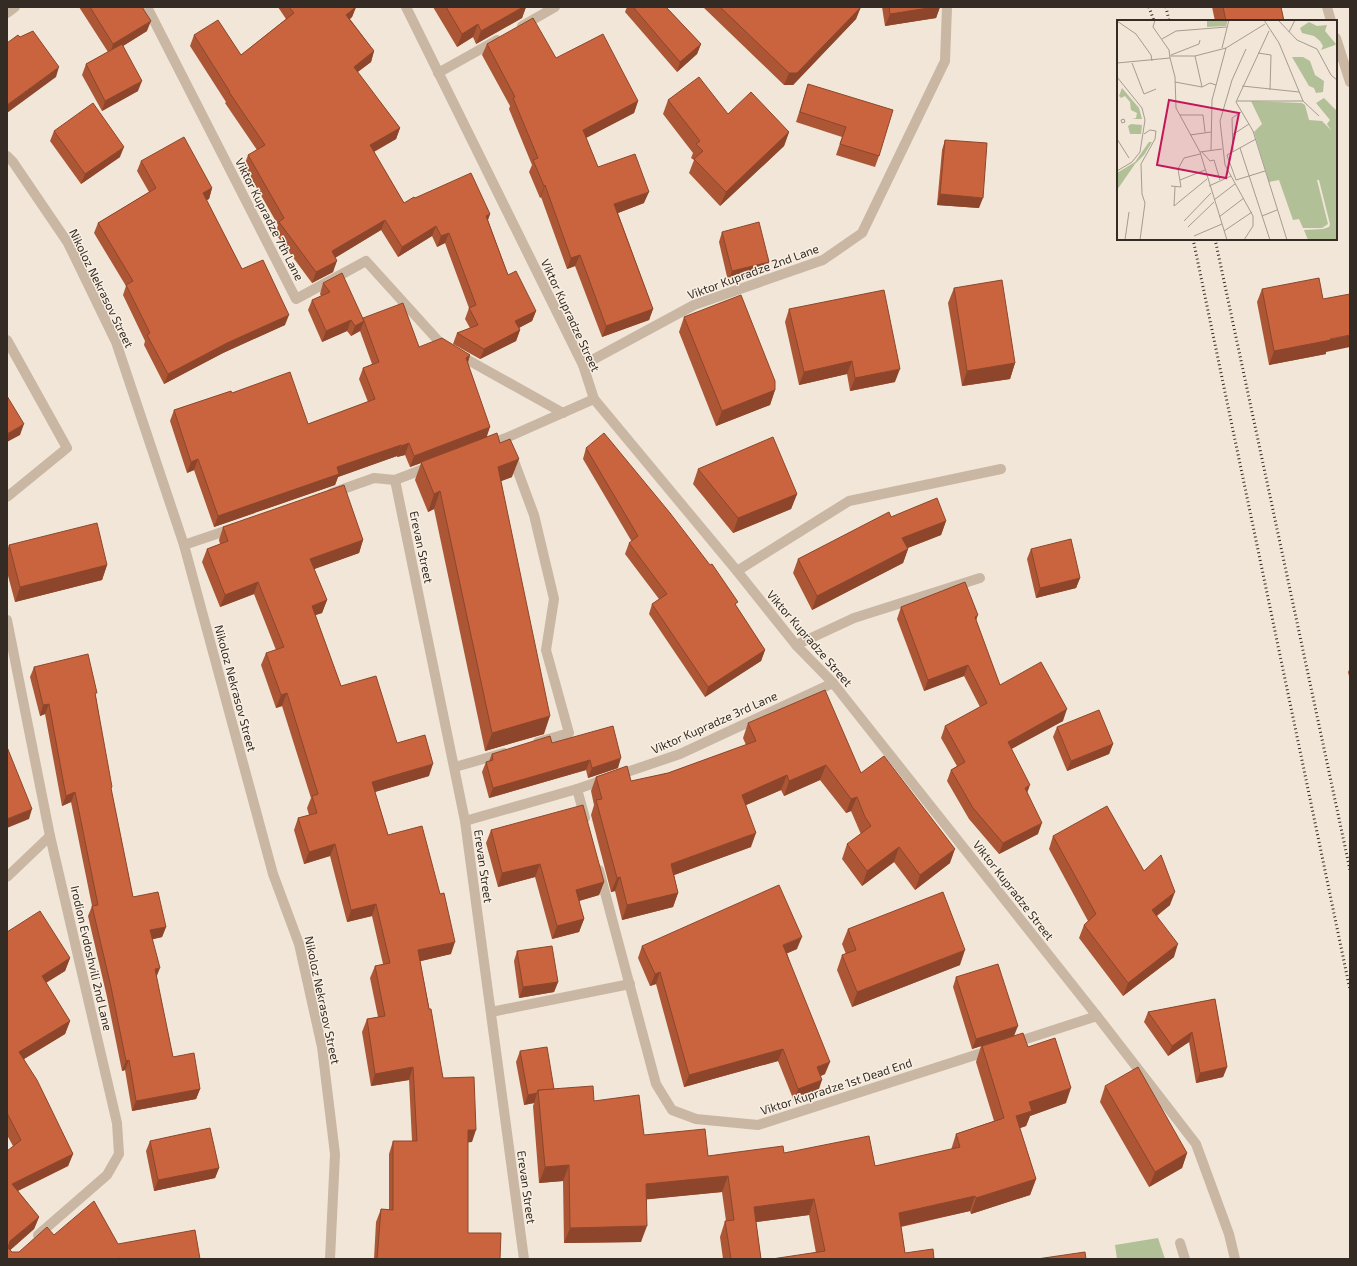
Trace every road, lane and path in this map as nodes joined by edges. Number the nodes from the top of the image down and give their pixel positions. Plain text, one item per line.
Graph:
1 (15, 7) edge
2 (147, 7) edge
3 (406, 7) edge
4 (555, 7) edge
5 (947, 7) edge
6 (1326, 7) edge
7 (7, 13) edge
8 (1331, 20) edge
9 (1337, 41) edge
10 (438, 73) junction
11 (1350, 82) edge
12 (7, 156) edge
13 (7, 340) edge
14 (583, 365) junction
15 (594, 399) junction
16 (563, 413) junction
17 (506, 438) junction
18 (476, 449) edge
19 (440, 463) edge
20 (1001, 469) dead end
21 (395, 480) junction
22 (323, 496) edge
23 (7, 497) edge
24 (242, 525) edge
25 (184, 545) junction
26 (737, 571) junction
27 (980, 578) dead end
28 (7, 620) edge
29 (796, 645) junction
30 (833, 683) junction
31 (531, 745) edge
32 (516, 749) edge
33 (455, 767) junction
34 (577, 789) junction
35 (465, 820) junction
36 (588, 827) edge
37 (50, 836) junction
38 (596, 858) edge
39 (7, 877) edge
40 (630, 984) junction
41 (491, 1012) junction
42 (1097, 1016) junction
43 (28, 1243) edge
44 (1180, 1243) dead end
45 (330, 1259) edge
46 (524, 1259) edge
47 (1185, 1259) edge
48 (1235, 1259) edge

1 - 7 street
2 - 16 street, Viktor Kupradze 7th Lane
3 - 10 street, Viktor Kupradze Street
4 - 10 street
5 - 14 street, Viktor Kupradze 2nd Lane
6 - 8 street
9 - 11 street
10 - 14 street, Viktor Kupradze Street
12 - 25 street, Nikoloz Nekrasov Street
13 - 23 street
14 - 15 street, Viktor Kupradze Street
15 - 16 street
15 - 26 street, Viktor Kupradze Street
16 - 17 street
17 - 18 street
17 - 31 street
19 - 21 street
20 - 26 street
21 - 22 street
21 - 33 street, Erevan Street
24 - 25 street
25 - 45 street, Nikoloz Nekrasov Street
26 - 29 street, Viktor Kupradze Street
27 - 29 street
28 - 37 street, Irodion Evdoshvili 2nd Lane
29 - 30 street, Viktor Kupradze Street
30 - 34 street, Viktor Kupradze 3rd Lane
30 - 42 street, Viktor Kupradze Street
32 - 33 street
33 - 35 street, Erevan Street
34 - 35 street, Viktor Kupradze 3rd Lane
34 - 36 street
35 - 41 street, Erevan Street
37 - 39 street
37 - 43 street, Irodion Evdoshvili 2nd Lane
38 - 40 street, Viktor Kupradze 1st Dead End
40 - 41 street
40 - 42 street, Viktor Kupradze 1st Dead End
41 - 46 street, Erevan Street
42 - 48 street, Viktor Kupradze Street
44 - 47 street

